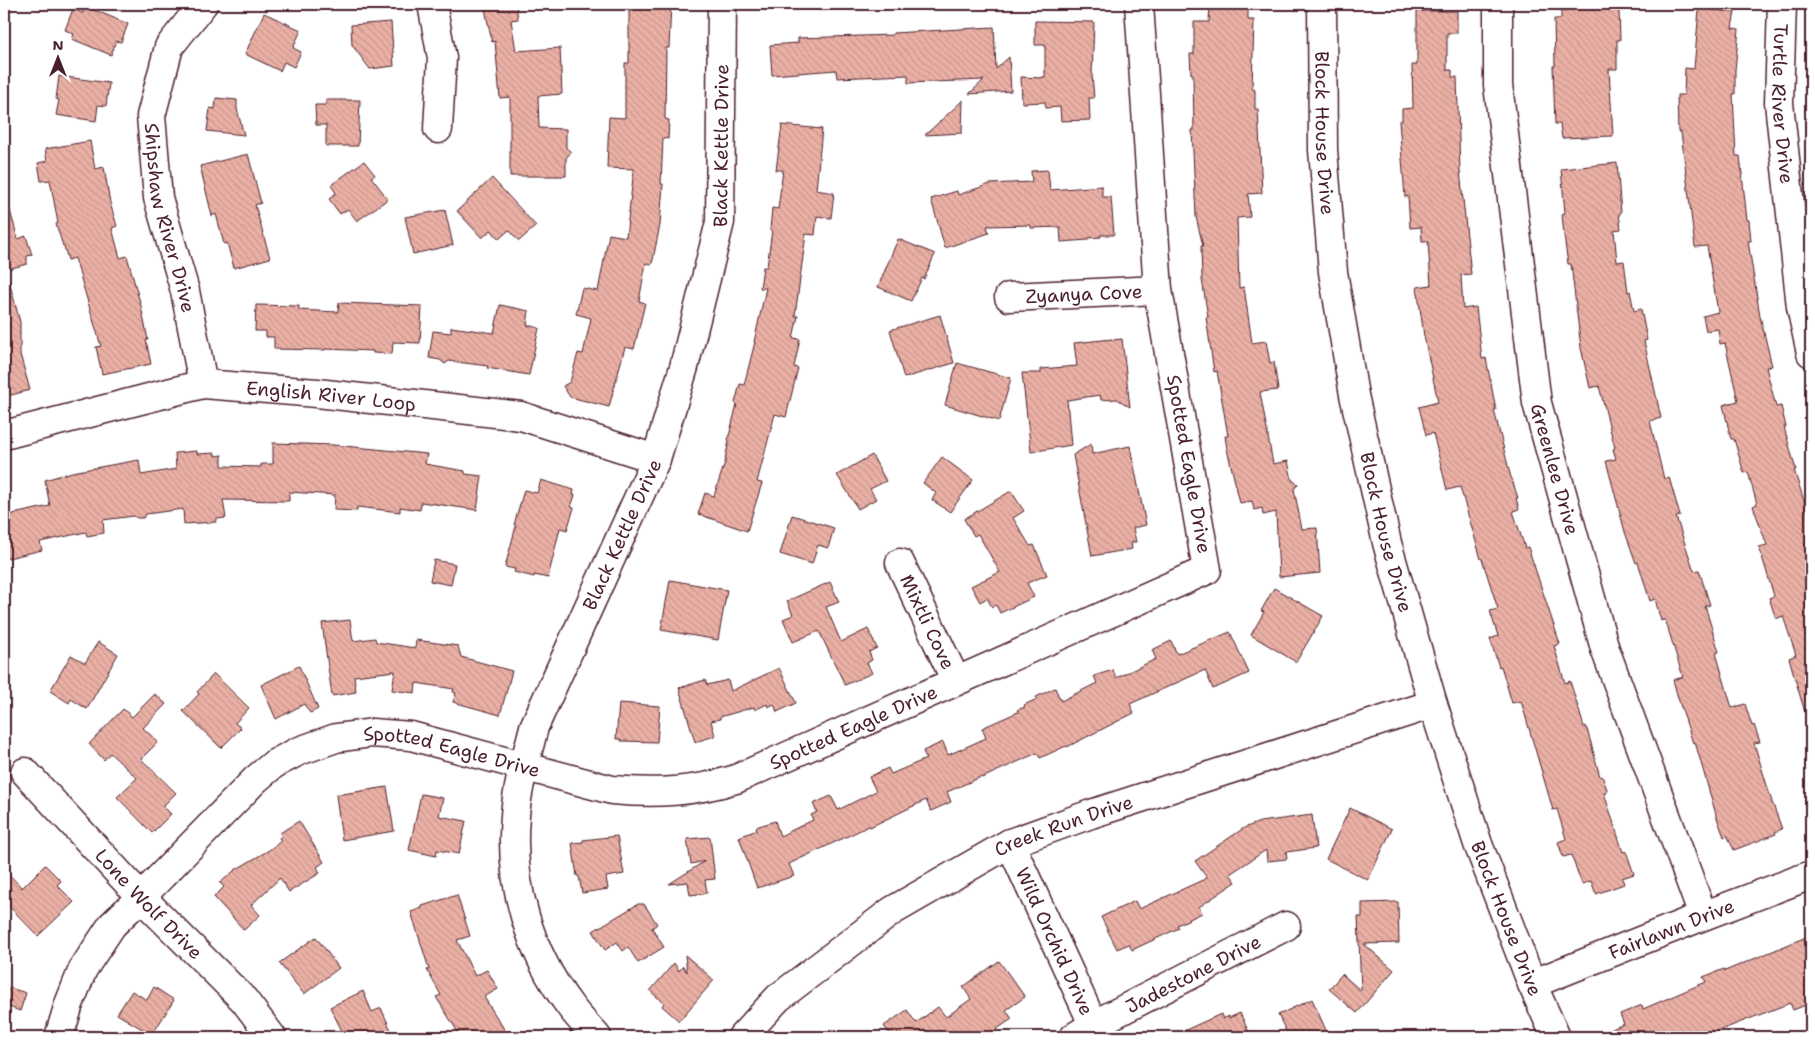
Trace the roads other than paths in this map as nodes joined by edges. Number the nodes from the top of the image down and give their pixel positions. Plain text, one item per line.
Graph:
1 (203, 4) edge
2 (432, 4) edge
3 (722, 4) edge
4 (1139, 4) edge
5 (1322, 4) edge
6 (1498, 4) edge
7 (1782, 4) edge
8 (438, 129) dead end
9 (1158, 290) junction
10 (1009, 297) dead end
11 (1811, 353) edge
12 (203, 384) junction
13 (4, 435) edge
14 (656, 459) junction
15 (900, 564) dead end
16 (956, 681) junction
17 (1433, 704) junction
18 (524, 767) junction
19 (25, 772) dead end
20 (1010, 843) junction
21 (1811, 875) edge
22 (141, 898) junction
23 (1703, 916) junction
24 (1286, 926) dead end
25 (1532, 984) junction
26 (1089, 1033) edge
27 (60, 1037) edge
28 (272, 1037) edge
29 (597, 1037) edge
30 (742, 1037) edge
31 (1556, 1037) edge

1 - 12 street, Shipshaw River Drive
2 - 8 street
3 - 14 street, Black Kettle Drive
4 - 9 street, Spotted Eagle Drive
5 - 17 street, Block House Drive
6 - 23 street, Greenlee Drive
7 - 11 street, Turtle River Drive
9 - 10 street, Zyanya Cove
9 - 16 street, Spotted Eagle Drive
12 - 13 street, English River Loop
12 - 14 street, English River Loop
14 - 18 street, Black Kettle Drive
15 - 16 street, Mixtli Cove
16 - 18 street, Spotted Eagle Drive
17 - 20 street, Creek Run Drive
17 - 25 street, Block House Drive
18 - 22 street, Spotted Eagle Drive
18 - 29 street, Black Kettle Drive
19 - 22 street, Lone Wolf Drive
20 - 26 street, Wild Orchid Drive
20 - 30 street, Creek Run Drive
21 - 23 street, Fairlawn Drive
22 - 27 street, Spotted Eagle Drive
22 - 28 street, Lone Wolf Drive
23 - 25 street, Fairlawn Drive
24 - 26 street, Jadestone Drive
25 - 31 street, Block House Drive

